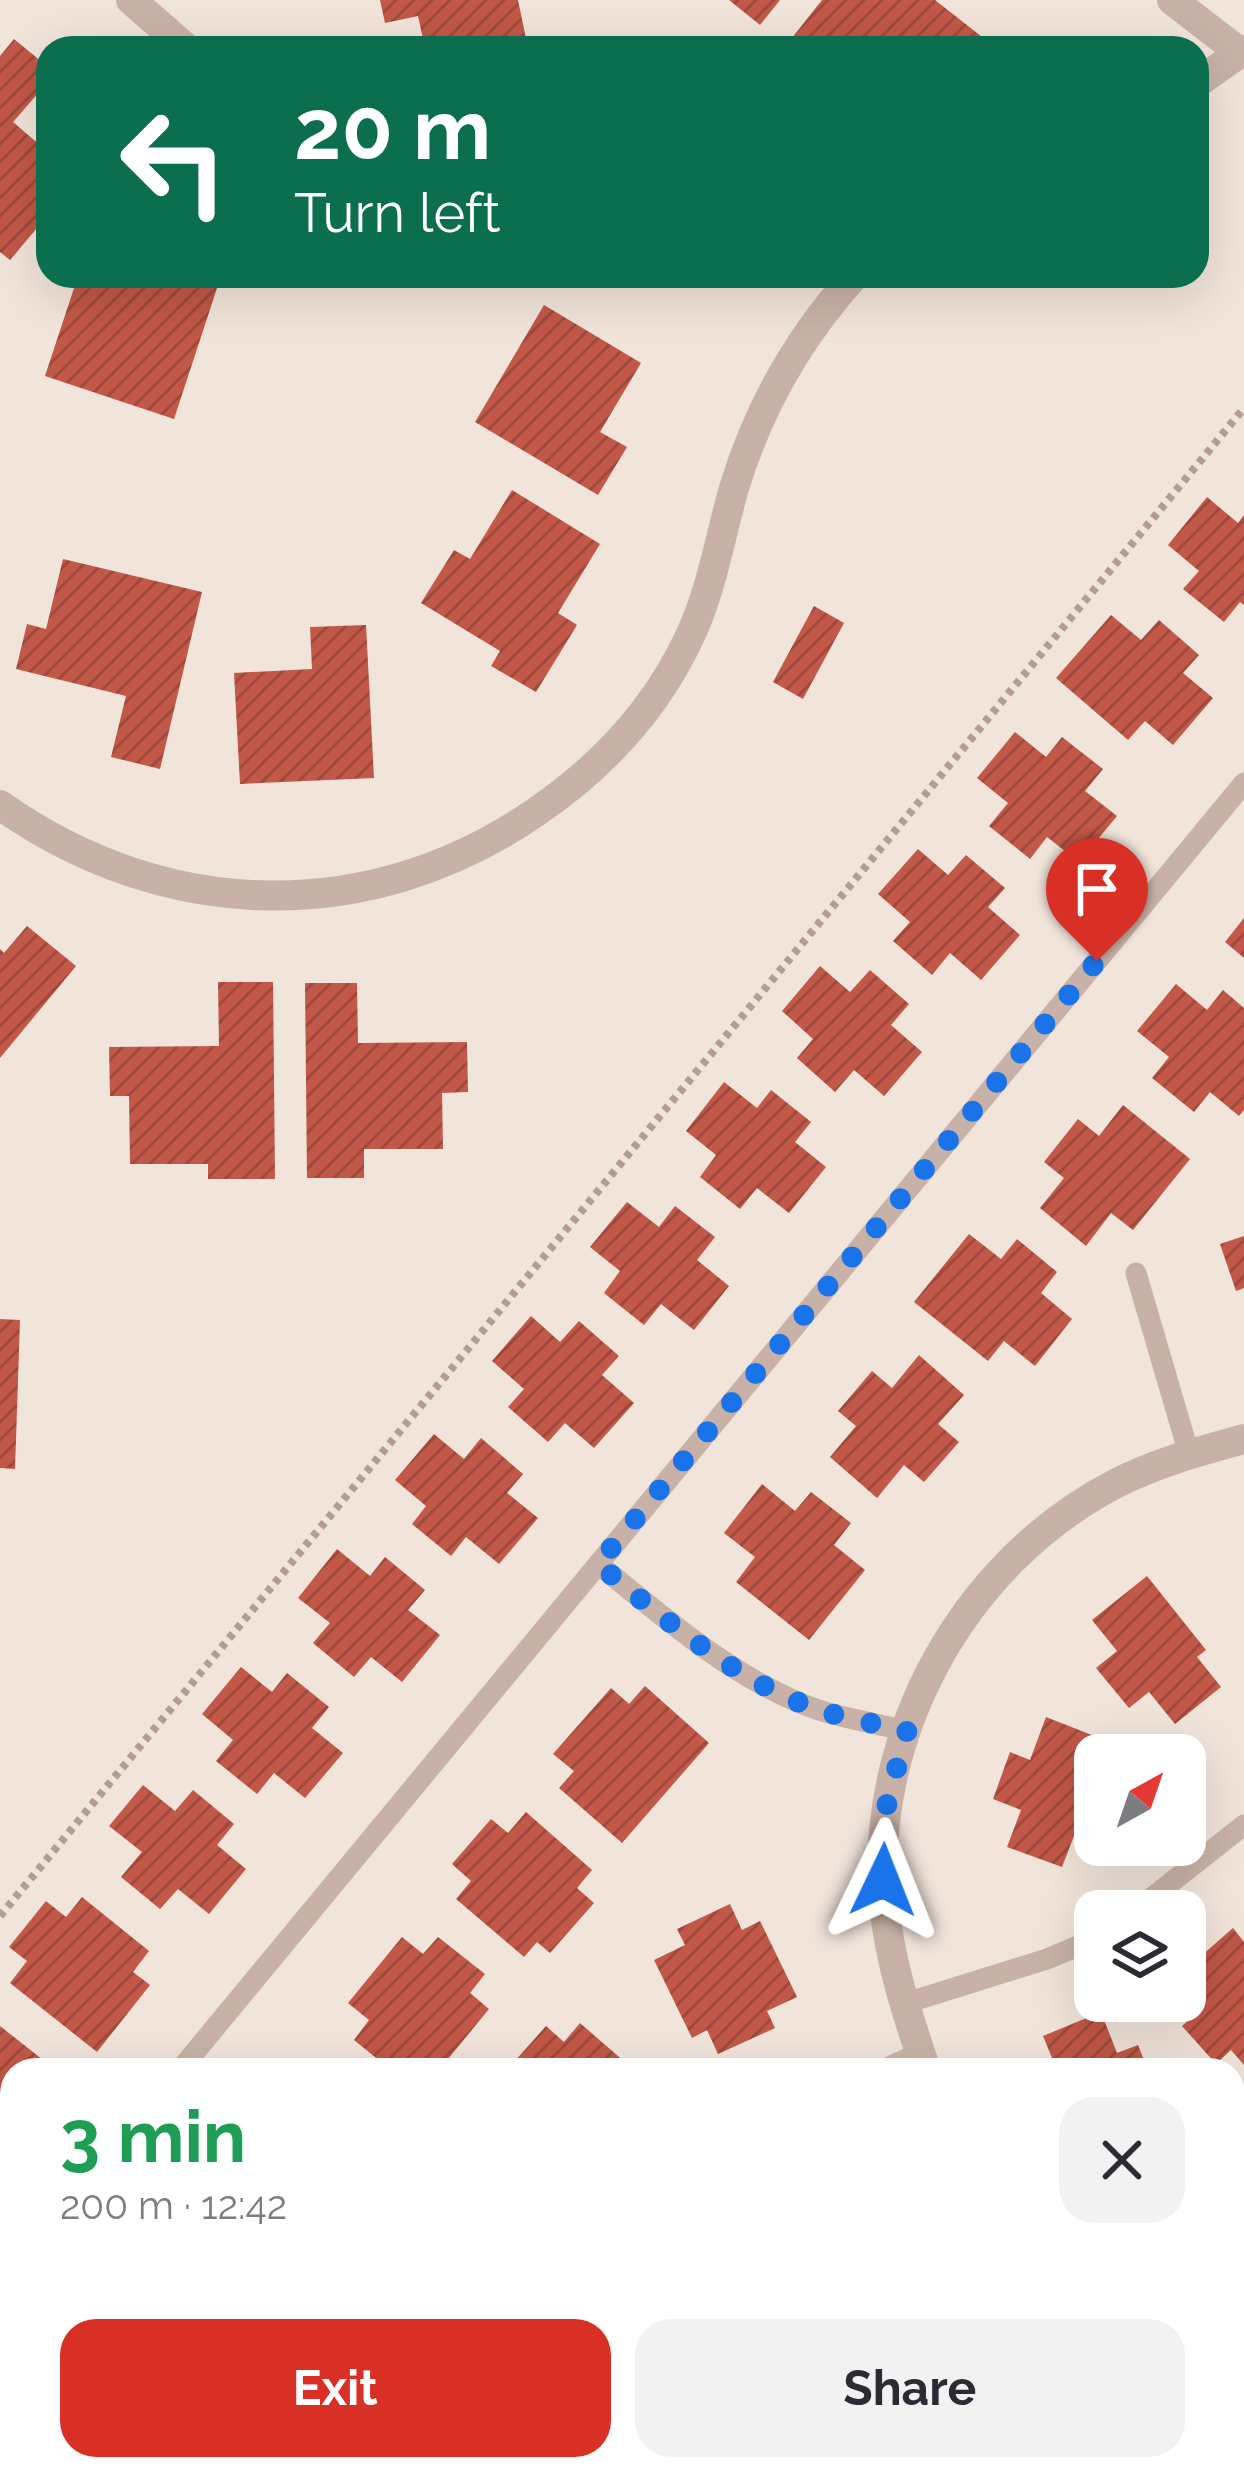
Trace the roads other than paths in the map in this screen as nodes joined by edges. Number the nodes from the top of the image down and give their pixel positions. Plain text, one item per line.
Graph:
1 (131, 0) edge
2 (1172, 0) edge
3 (172, 36) edge
4 (1242, 52) edge
5 (1209, 75) edge
6 (843, 288) edge
7 (1244, 783) edge
8 (0, 805) edge
9 (1136, 1273) dead end
10 (1244, 1438) edge
11 (1189, 1454) junction
12 (598, 1564) junction
13 (907, 1731) junction
14 (1244, 1825) edge
15 (1162, 1890) edge
16 (1074, 1948) edge
17 (903, 2004) junction
18 (190, 2058) edge
19 (922, 2058) edge

1 - 3 street
2 - 4 street
4 - 5 street
6 - 8 street
7 - 12 lane
9 - 11 lane
10 - 11 street
11 - 13 street
12 - 13 lane
12 - 18 lane
13 - 17 street
14 - 15 lane
16 - 17 lane
17 - 19 street

